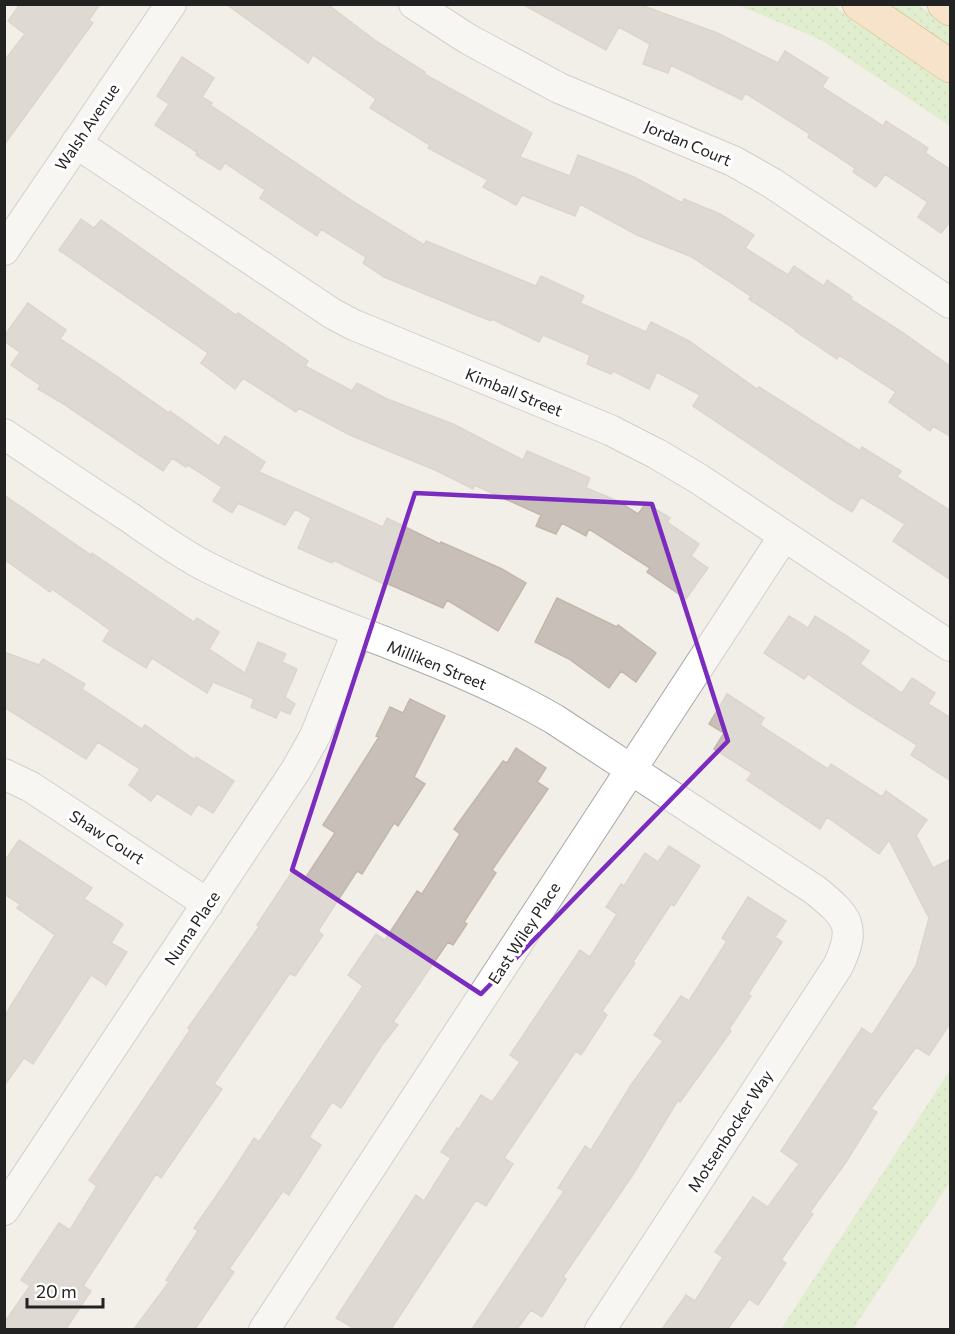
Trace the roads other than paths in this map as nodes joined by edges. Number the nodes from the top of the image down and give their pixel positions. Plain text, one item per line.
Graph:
1 (171, 4) edge
2 (414, 4) edge
3 (859, 4) edge
4 (944, 4) edge
5 (951, 9) edge
6 (951, 66) edge
7 (76, 143) junction
8 (4, 250) edge
9 (951, 303) edge
10 (4, 434) edge
11 (784, 536) junction
12 (357, 633) junction
13 (951, 646) edge
14 (631, 771) junction
15 (4, 774) edge
16 (208, 904) junction
17 (849, 928) joint
18 (4, 1210) edge
19 (264, 1329) edge
20 (600, 1329) edge

1 - 7 street, Walsh Avenue
2 - 9 street, Jordan Court
3 - 6 main road
4 - 5 main road
7 - 8 street, Walsh Avenue
7 - 11 street, Kimball Street
10 - 12 street, Milliken Street
11 - 13 street, Kimball Street
11 - 14 street, East Wiley Place
12 - 14 street, Milliken Street
12 - 16 street, Numa Place
14 - 17 street, Milliken Street
14 - 19 street, East Wiley Place
15 - 16 street, Shaw Court
16 - 18 street, Numa Place
17 - 20 street, Motsenbocker Way

